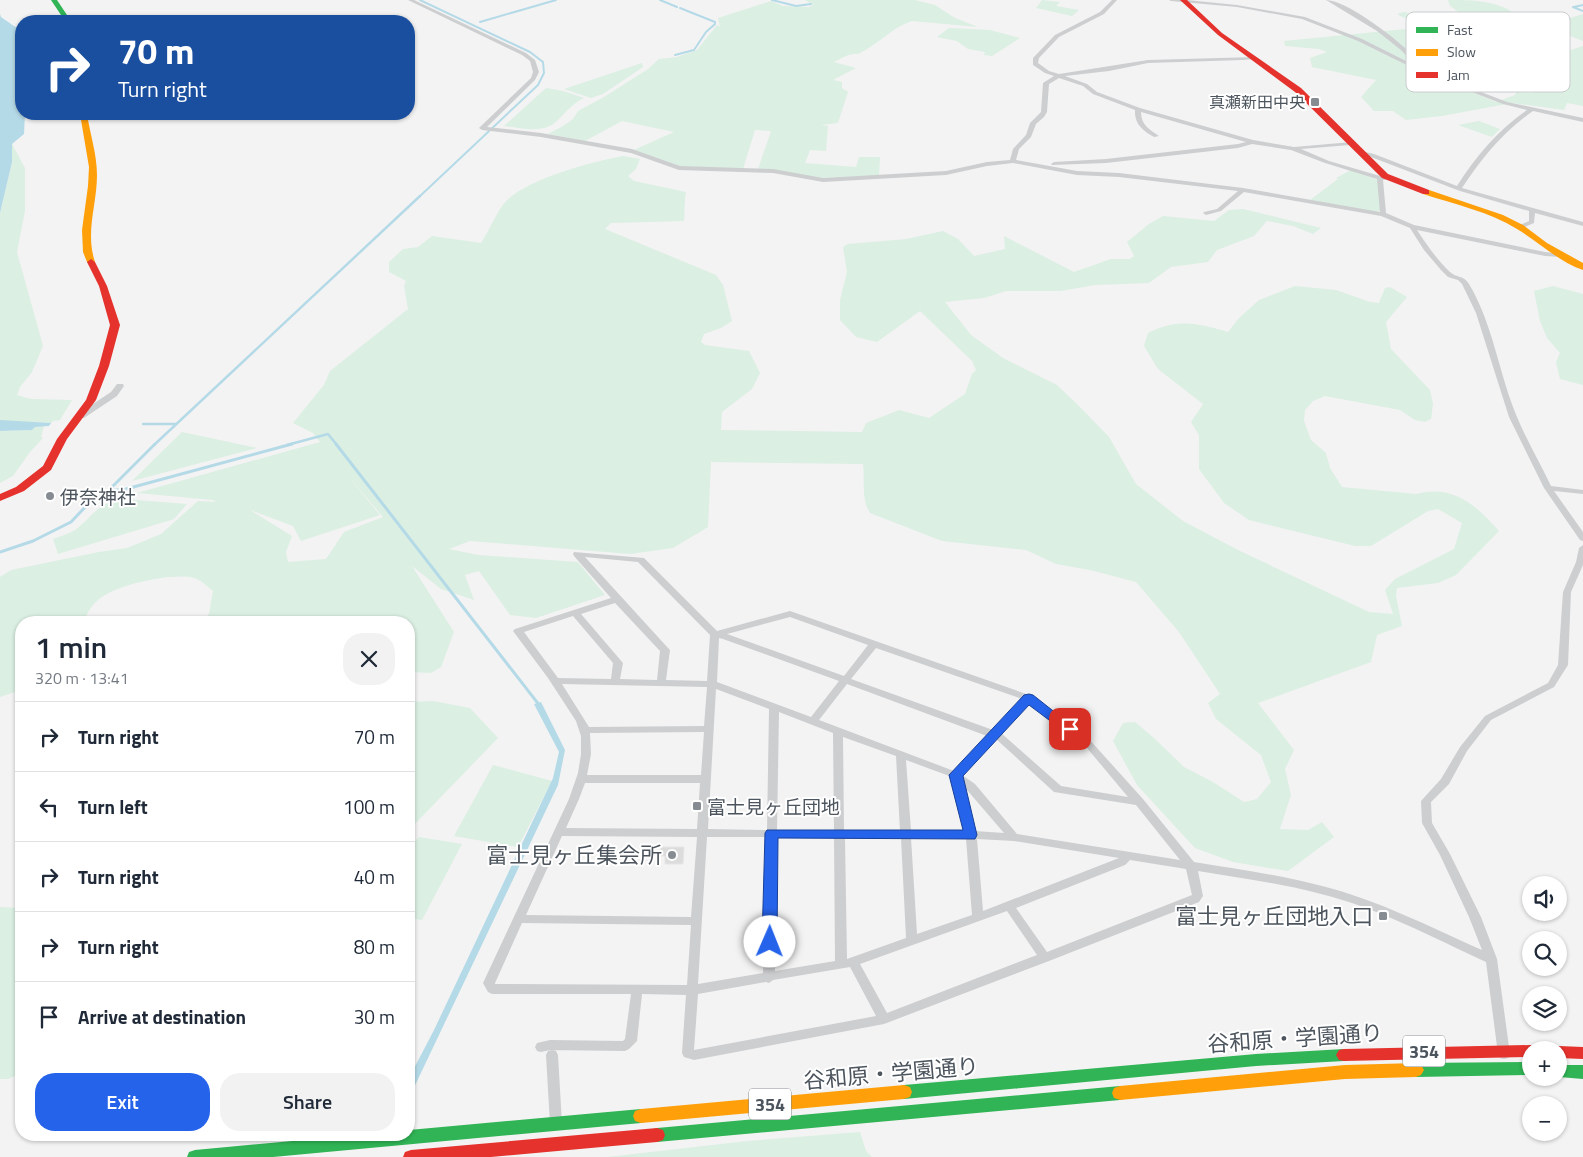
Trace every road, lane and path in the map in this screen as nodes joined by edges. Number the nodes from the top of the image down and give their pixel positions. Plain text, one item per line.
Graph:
1 (54, 0) edge
2 (410, 0) edge
3 (1115, 0) edge
4 (1171, 0) edge
5 (1328, 0) edge
6 (1184, 1) edge
7 (64, 15) edge
8 (1406, 52) edge
9 (1254, 58) junction
10 (1406, 63) edge
11 (1060, 77) junction
12 (1476, 92) edge
13 (1532, 108) junction
14 (1138, 109) junction
15 (84, 120) edge
16 (1583, 120) edge
17 (486, 128) joint
18 (1156, 136) dead end
19 (1252, 142) junction
20 (1350, 143) junction
21 (1292, 148) junction
22 (1361, 153) junction
23 (1013, 161) junction
24 (1046, 166) junction
25 (1384, 178) junction
26 (1461, 189) junction
27 (1243, 190) junction
28 (1449, 199) junction
29 (1532, 209) junction
30 (1206, 212) dead end
31 (1383, 214) junction
32 (1583, 224) edge
33 (1412, 227) junction
34 (1520, 227) junction
35 (1561, 255) junction
36 (1583, 267) edge
37 (120, 386) dead end
38 (81, 416) junction
39 (1548, 488) junction
40 (1583, 492) edge
41 (0, 498) edge
42 (1583, 538) edge
43 (1583, 548) edge
44 (617, 599) junction
45 (575, 613) junction
46 (715, 634) junction
47 (874, 644) junction
48 (846, 679) junction
49 (556, 681) junction
50 (615, 682) junction
51 (661, 682) junction
52 (712, 684) junction
53 (1029, 698) junction
54 (774, 706) junction
55 (812, 721) junction
56 (709, 729) junction
57 (584, 730) junction
58 (838, 730) junction
59 (994, 734) junction
60 (901, 754) junction
61 (956, 775) junction
62 (581, 779) junction
63 (705, 779) junction
64 (1139, 802) junction
65 (559, 832) junction
66 (702, 833) junction
67 (772, 833) junction
68 (838, 834) junction
69 (905, 834) junction
70 (971, 835) junction
71 (1014, 837) junction
72 (1128, 856) junction
73 (1191, 866) junction
74 (1008, 906) junction
75 (978, 917) junction
76 (518, 919) junction
77 (697, 921) junction
78 (912, 941) junction
79 (1045, 958) junction
80 (1491, 959) junction
81 (847, 964) junction
82 (769, 978) junction
83 (637, 989) junction
84 (693, 990) junction
85 (884, 1019) junction
86 (541, 1047) dead end
87 (1504, 1050) junction
88 (1522, 1051) edge
89 (1567, 1052) edge
90 (1583, 1053) edge
91 (552, 1055) dead end
92 (1505, 1068) junction
93 (1522, 1069) edge
94 (1567, 1071) edge
95 (1583, 1072) edge
96 (556, 1124) junction
97 (415, 1137) edge
98 (370, 1141) edge
99 (195, 1157) edge
100 (411, 1157) edge

1 - 7 main road
2 - 17 street
3 - 11 street
4 - 6 street
5 - 8 street
6 - 9 main road
6 - 10 street
9 - 11 street
9 - 20 main road
11 - 14 street
11 - 23 street
12 - 13 street
13 - 16 street
13 - 26 street
14 - 18 street
14 - 19 street
15 - 38 main road
17 - 23 street
19 - 21 street
19 - 24 street
20 - 21 street
20 - 22 main road
21 - 25 street
22 - 25 main road
22 - 26 street
23 - 24 street
24 - 27 street
25 - 28 main road
25 - 31 street
26 - 28 street
26 - 29 street
27 - 30 street
27 - 31 street
28 - 34 main road
29 - 32 street
29 - 34 street
31 - 33 street
33 - 35 street
33 - 39 street
34 - 35 main road
35 - 36 main road
37 - 38 street
38 - 41 main road
39 - 40 street
39 - 42 street
43 - 80 street
44 - 45 street
44 - 46 street
44 - 51 street
45 - 49 street
45 - 50 street
46 - 47 street
46 - 48 street
46 - 52 street
47 - 48 street
47 - 53 street
48 - 55 street
48 - 59 street
49 - 50 street
49 - 57 street
50 - 51 street
51 - 52 street
52 - 54 street
52 - 56 street
53 - 59 street
53 - 64 street
54 - 55 street
54 - 67 street
55 - 58 street
56 - 57 street
56 - 63 street
57 - 62 street
58 - 60 street
58 - 68 street
59 - 61 street
59 - 64 street
60 - 61 street
60 - 69 street
61 - 70 street
61 - 71 street
62 - 63 street
62 - 65 street
63 - 66 street
64 - 73 street
65 - 66 street
65 - 76 street
66 - 67 street
66 - 77 street
67 - 68 street
67 - 82 street
68 - 69 street
68 - 81 street
69 - 70 street
69 - 78 street
70 - 71 street
70 - 75 street
71 - 72 street
72 - 73 street
72 - 74 street
73 - 79 street
73 - 80 street
74 - 75 street
74 - 79 street
75 - 78 street
76 - 77 street
76 - 83 street
77 - 84 street
78 - 81 street
79 - 85 street
80 - 87 street
81 - 82 street
81 - 85 street
82 - 84 street
83 - 84 street
83 - 86 street
84 - 85 street
87 - 88 main road, 谷和原・学園通り / 354
87 - 92 street
87 - 96 main road, 谷和原・学園通り / 354
89 - 90 main road
91 - 96 street
92 - 93 main road, 谷和原・学園通り / 354
92 - 100 main road, 谷和原・学園通り / 354
94 - 95 main road
96 - 97 main road, 谷和原・学園通り / 354
98 - 99 main road, 谷和原・学園通り / 354

